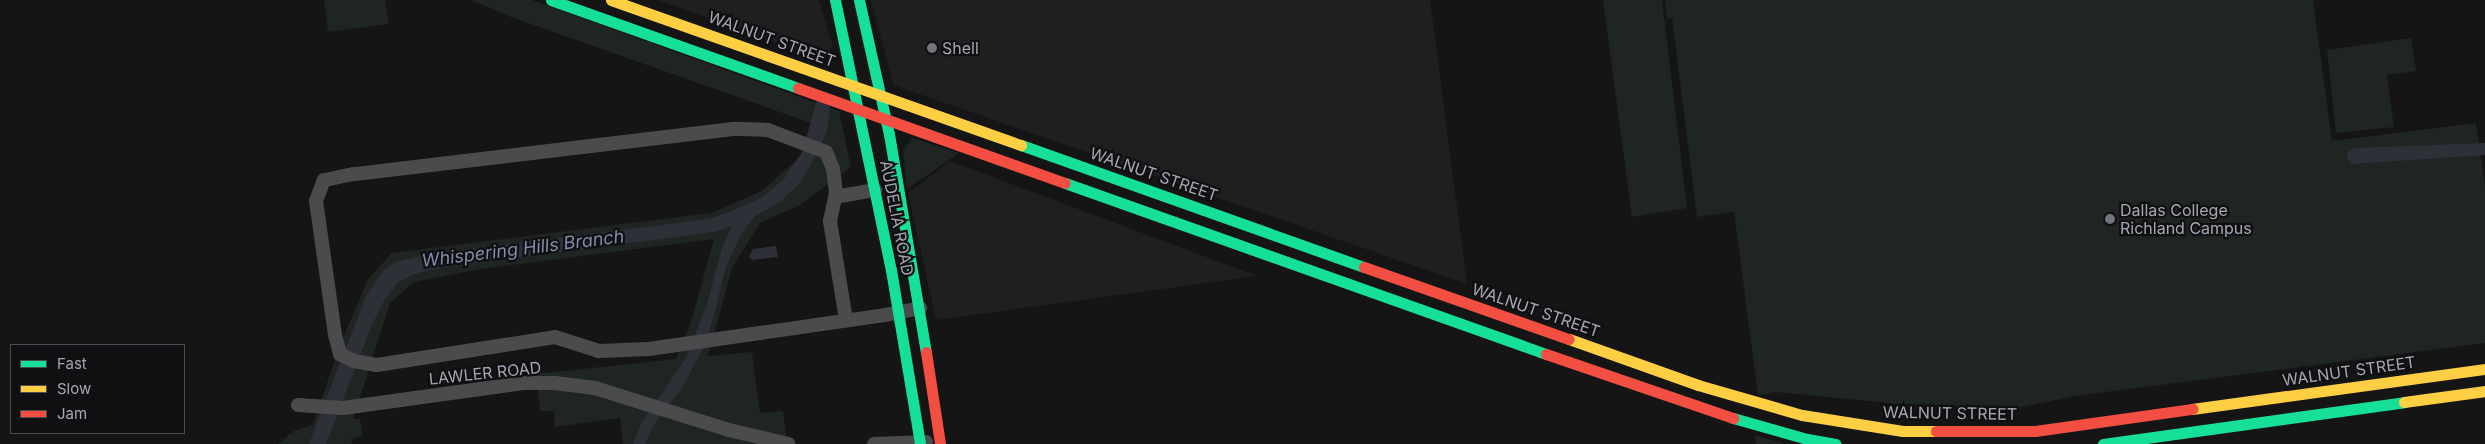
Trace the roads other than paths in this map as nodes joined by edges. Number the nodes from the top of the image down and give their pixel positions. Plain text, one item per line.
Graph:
1 (551, 0) edge
2 (611, 0) edge
3 (835, 0) edge
4 (859, 0) edge
5 (855, 88) junction
6 (882, 96) junction
7 (859, 109) junction
8 (886, 118) junction
9 (875, 190) junction
10 (835, 197) junction
11 (1253, 226) junction
12 (1244, 246) junction
13 (1450, 297) junction
14 (920, 308) junction
15 (899, 312) junction
16 (1442, 316) junction
17 (843, 321) junction
18 (2485, 369) edge
19 (1623, 382) junction
20 (1698, 385) junction
21 (2485, 391) edge
22 (298, 405) dead end
23 (1981, 438) edge
24 (919, 442) edge
25 (788, 444) edge
26 (874, 444) edge
27 (939, 444) edge
28 (1836, 444) edge
29 (2103, 444) edge

1 - 7 main road
2 - 5 main road, WALNUT STREET
3 - 5 main road, AUDELIA ROAD
4 - 6 main road, AUDELIA ROAD
5 - 6 main road, WALNUT STREET
5 - 7 main road, AUDELIA ROAD
6 - 8 main road, AUDELIA ROAD
6 - 11 main road, WALNUT STREET
7 - 8 main road
7 - 9 main road, AUDELIA ROAD
8 - 12 main road
8 - 14 main road, AUDELIA ROAD
9 - 10 street
9 - 15 main road, AUDELIA ROAD
10 - 17 street
10 - 17 street
11 - 12 main road
11 - 13 main road, WALNUT STREET
12 - 16 main road
13 - 16 main road
13 - 20 main road, WALNUT STREET
14 - 15 street
14 - 27 main road, AUDELIA ROAD
15 - 17 street
15 - 24 main road, AUDELIA ROAD
16 - 19 main road
18 - 23 main road, WALNUT STREET
19 - 20 main road
19 - 28 main road
20 - 23 main road, WALNUT STREET
21 - 29 main road
22 - 25 street, LAWLER ROAD
24 - 26 street
24 - 27 street

